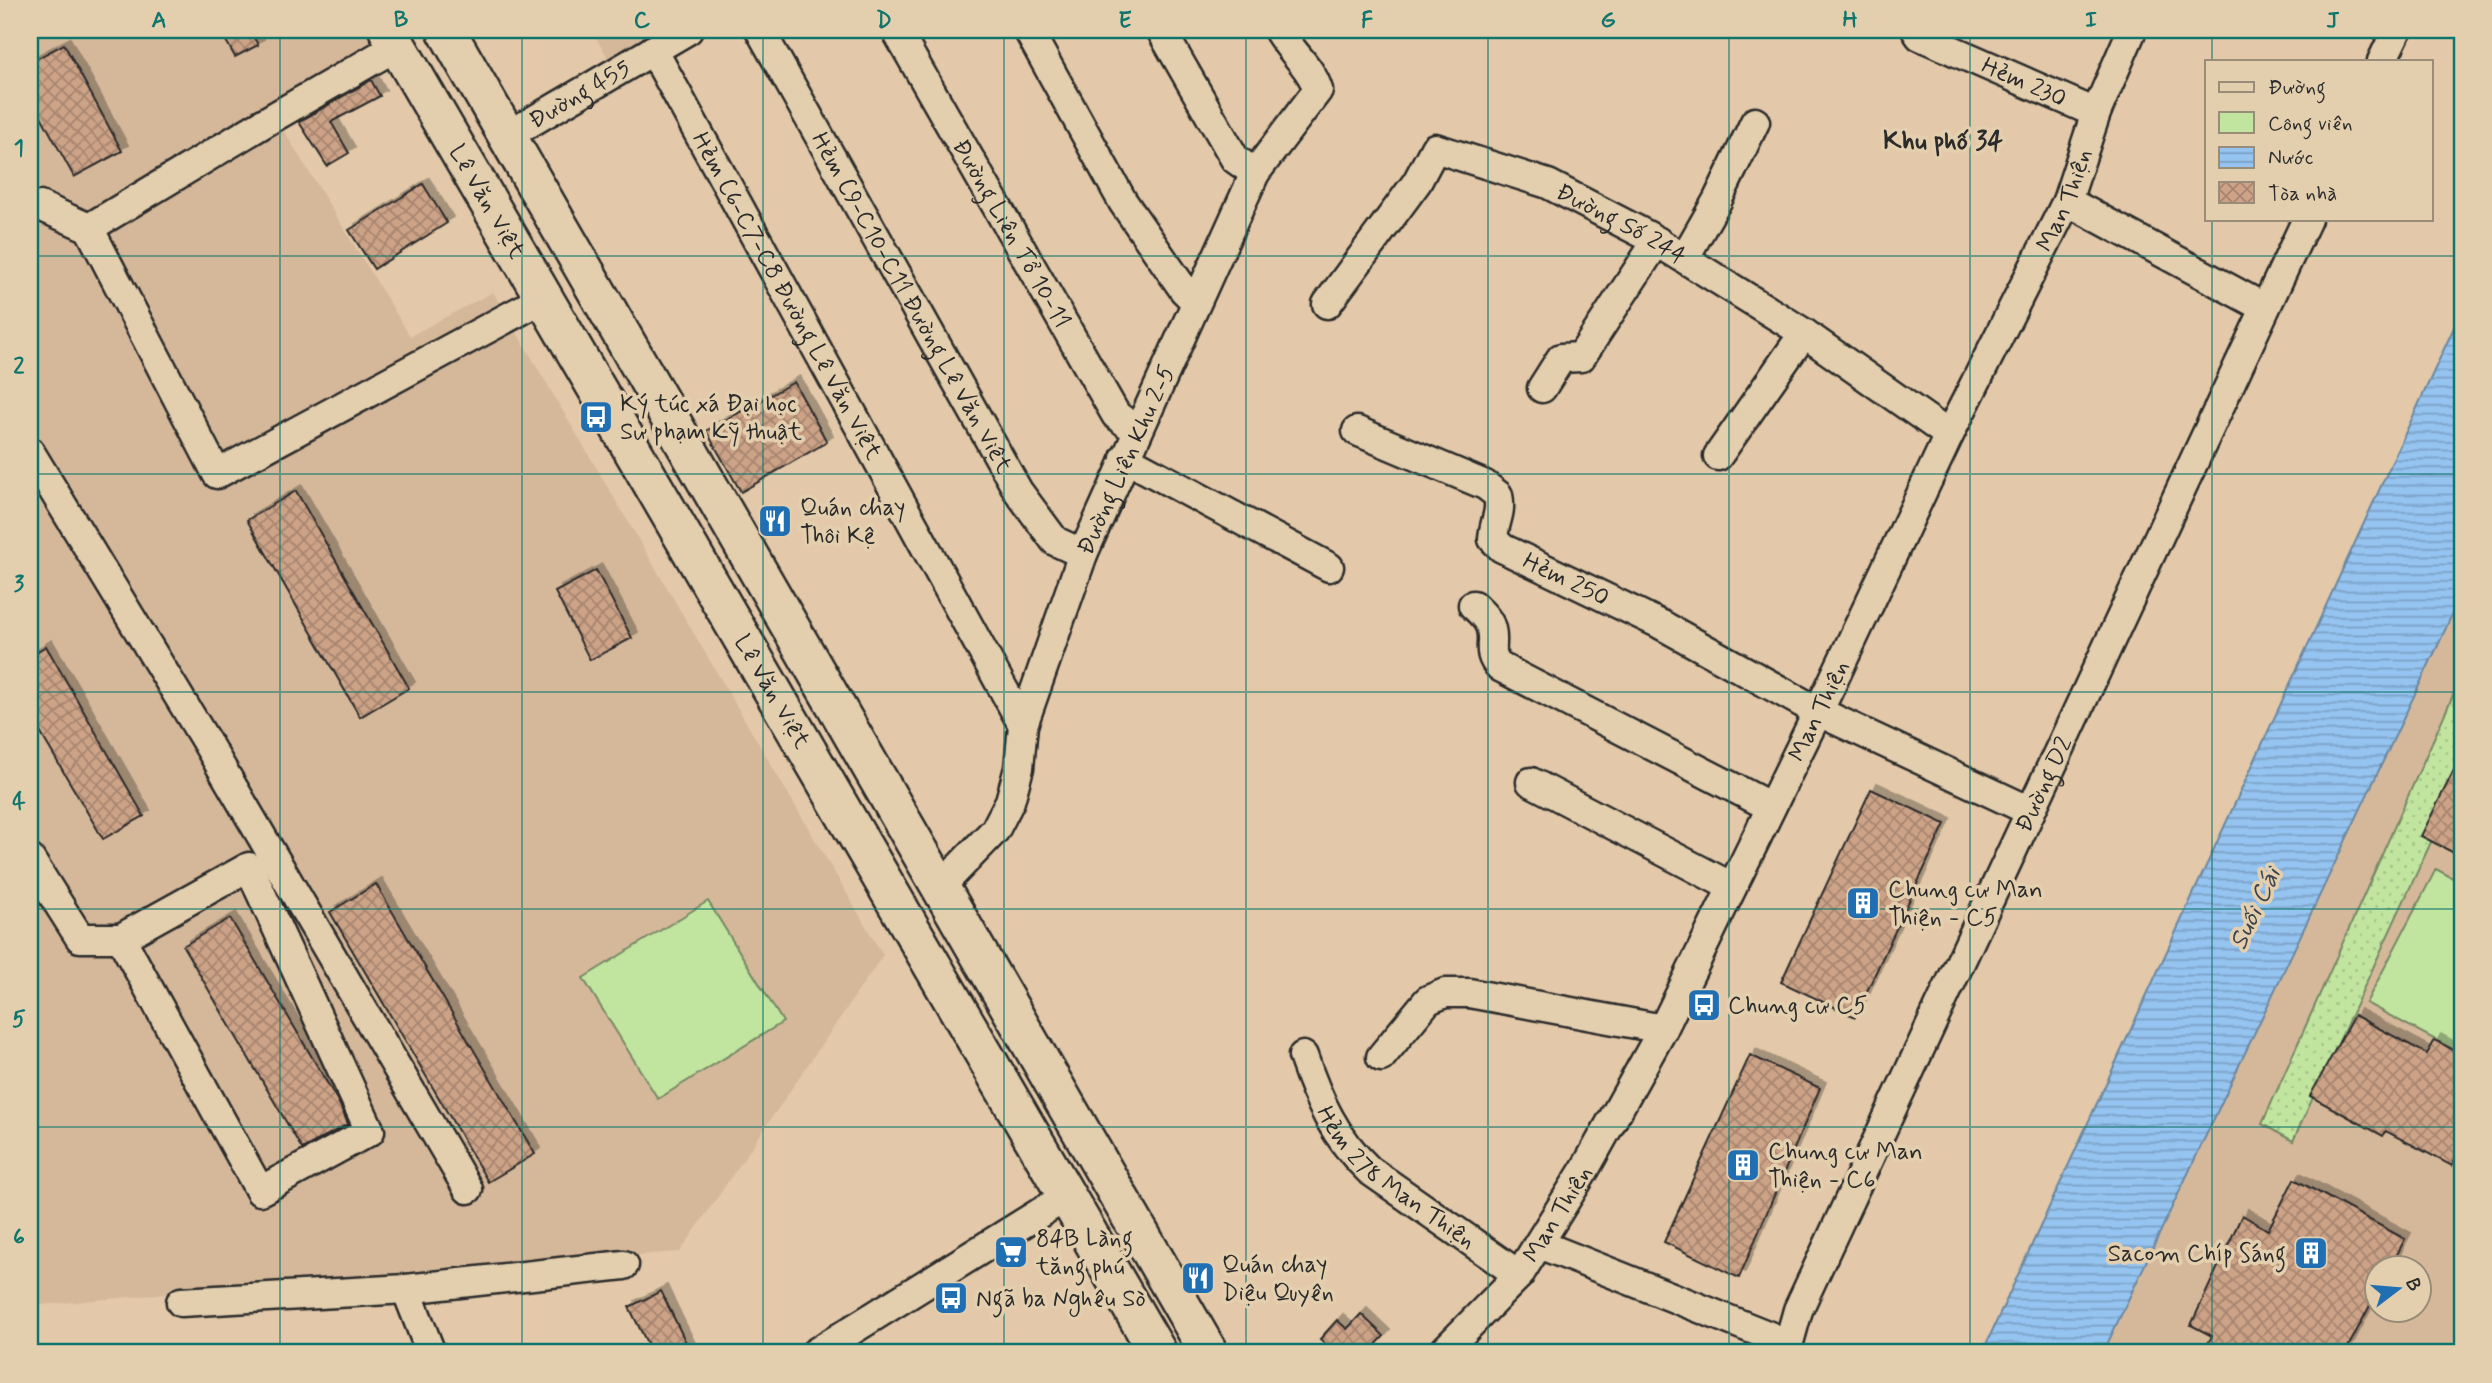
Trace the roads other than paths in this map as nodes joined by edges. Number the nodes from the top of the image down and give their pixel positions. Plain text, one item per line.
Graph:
1 (446, 30) edge
2 (688, 30) edge
3 (760, 30) edge
4 (896, 30) edge
5 (1028, 30) edge
6 (1161, 30) edge
7 (1916, 30) edge
8 (2132, 30) edge
9 (2397, 30) edge
10 (1282, 37) edge
11 (392, 38) edge
12 (653, 50) junction
13 (2382, 60) edge
14 (2096, 113) junction
15 (1755, 122) dead end
16 (507, 136) junction
17 (464, 161) junction
18 (1255, 173) junction
19 (2067, 201) junction
20 (30, 209) edge
21 (2307, 220) edge
22 (89, 228) junction
23 (1657, 241) junction
24 (1685, 257) junction
25 (544, 298) junction
26 (1196, 302) junction
27 (1327, 304) dead end
28 (2265, 308) junction
29 (1804, 333) junction
30 (1542, 388) dead end
31 (1137, 431) junction
32 (1357, 431) dead end
33 (1949, 435) junction
34 (30, 452) edge
35 (1718, 456) dead end
36 (1125, 458) junction
37 (1083, 554) junction
38 (1329, 567) dead end
39 (1473, 605) dead end
40 (1817, 711) junction
41 (1023, 725) junction
42 (1531, 782) dead end
43 (1772, 807) junction
44 (2030, 811) junction
45 (30, 859) edge
46 (940, 887) junction
47 (1732, 887) junction
48 (121, 938) junction
49 (1663, 1029) junction
50 (1303, 1056) dead end
51 (1381, 1057) dead end
52 (1105, 1173) junction
53 (468, 1189) dead end
54 (1067, 1196) junction
55 (1539, 1244) junction
56 (624, 1265) dead end
57 (1519, 1275) junction
58 (406, 1289) junction
59 (181, 1302) dead end
60 (1786, 1348) edge
61 (431, 1353) edge
62 (815, 1353) edge
63 (1158, 1353) edge
64 (1209, 1353) edge
65 (1442, 1353) edge

1 - 16 main road, Lê Văn Việt
2 - 12 street, Đường 455
3 - 37 street, Hẻm C9-C10-C11 Đường Lê Văn Việt
4 - 31 street, Đường Liên Tổ 10-11
5 - 26 street
6 - 18 street
7 - 14 street, Hẻm 230
8 - 14 street, Man Thiện
9 - 13 street
10 - 18 street, Đường Liên Khu 2-5
11 - 17 main road, Lê Văn Việt
11 - 22 street
12 - 16 street, Đường 455
12 - 41 street, Hẻm C6-C7-C8 Đường Lê Văn Việt
14 - 19 street, Man Thiện
15 - 24 street
16 - 17 main road
16 - 46 main road, Lê Văn Việt
17 - 25 main road, Lê Văn Việt
18 - 26 street, Đường Liên Khu 2-5
19 - 28 street
19 - 33 street, Man Thiện
20 - 22 street
21 - 28 street, Đường D2
22 - 25 street
23 - 24 street, Đường Số 244
23 - 27 street, Đường Số 244
23 - 30 street
24 - 29 street, Đường Số 244
25 - 54 main road, Lê Văn Việt
26 - 31 street, Đường Liên Khu 2-5
28 - 44 street, Đường D2
29 - 33 street, Đường Số 244
29 - 35 street
31 - 36 street, Đường Liên Khu 2-5
32 - 40 street, Hẻm 250
33 - 40 street, Man Thiện
34 - 53 street
36 - 37 street, Đường Liên Khu 2-5
36 - 38 street
37 - 41 street, Đường Liên Khu 2-5
39 - 43 street
40 - 43 street, Man Thiện
40 - 44 street
41 - 46 street, Đường Liên Khu 2-5
42 - 47 street
43 - 47 street, Man Thiện
44 - 60 street, Đường D2
45 - 48 street
46 - 52 main road, Lê Văn Việt
47 - 49 street, Man Thiện
48 - 48 street
49 - 51 street
49 - 55 street, Man Thiện
50 - 57 street, Hẻm 278 Man Thiện
52 - 54 main road
52 - 64 main road, Lê Văn Việt
54 - 62 street
54 - 63 main road, Lê Văn Việt
55 - 57 street, Man Thiện
55 - 60 street
56 - 58 street
57 - 65 street, Man Thiện
58 - 59 street
58 - 61 street

